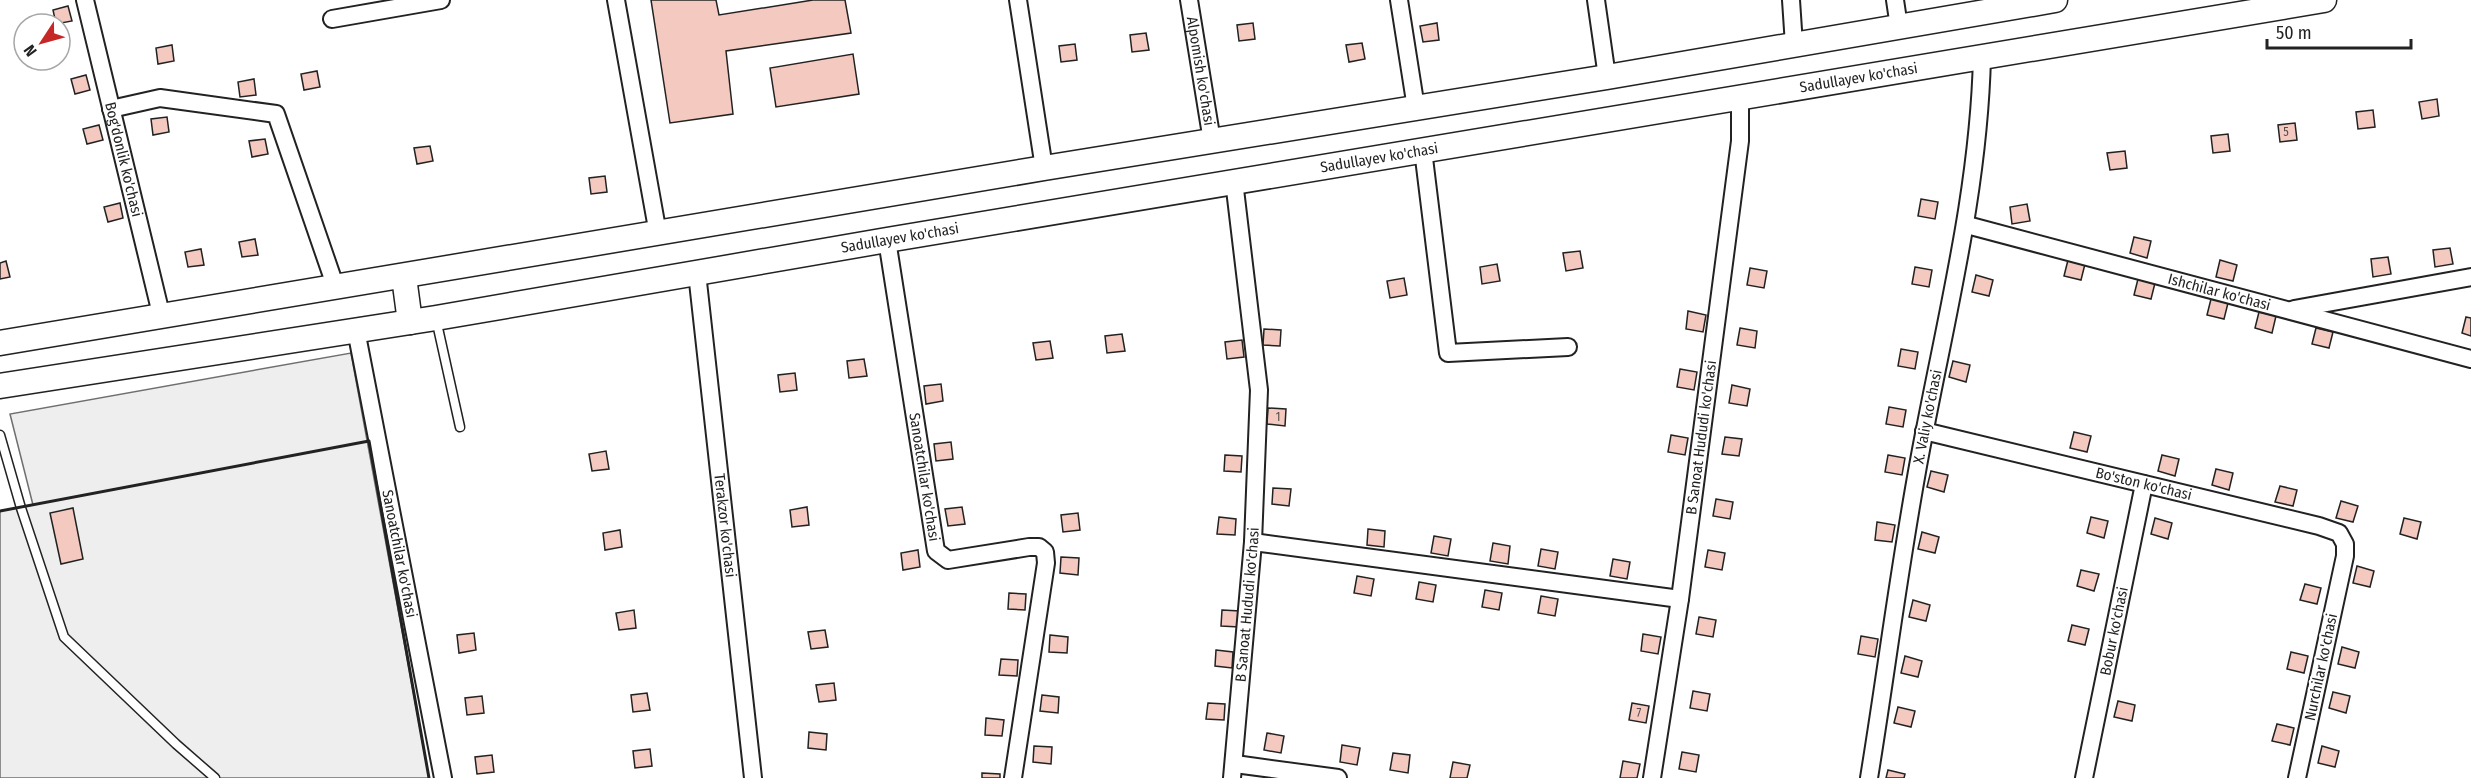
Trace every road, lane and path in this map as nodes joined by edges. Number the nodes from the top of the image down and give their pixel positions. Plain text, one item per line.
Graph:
1 (85, 0) edge
2 (441, 0) edge
3 (616, 0) edge
4 (1018, 0) edge
5 (1189, 0) edge
6 (1399, 0) edge
7 (1596, 0) edge
8 (1791, 0) edge
9 (1895, 0) edge
10 (2055, 0) edge
11 (2324, 0) edge
12 (332, 19) dead end
13 (1899, 27) junction
14 (1794, 45) junction
15 (1982, 57) junction
16 (1607, 77) junction
17 (1740, 97) junction
18 (1416, 108) junction
19 (111, 109) junction
20 (1212, 141) junction
21 (1423, 150) junction
22 (1044, 168) junction
23 (1234, 181) junction
24 (1967, 225) junction
25 (658, 234) junction
26 (887, 240) junction
27 (697, 273) junction
28 (404, 277) junction
29 (2471, 278) edge
30 (336, 288) junction
31 (2290, 309) junction
32 (162, 318) junction
33 (436, 318) junction
34 (410, 322) junction
35 (356, 330) junction
36 (0, 343) edge
37 (1568, 346) dead end
38 (2471, 359) edge
39 (0, 386) edge
40 (460, 427) dead end
41 (1924, 431) junction
42 (0, 435) edge
43 (2144, 484) junction
44 (1253, 542) junction
45 (2344, 556) joint
46 (1680, 599) junction
47 (1234, 771) edge
48 (216, 778) edge
49 (443, 778) edge
50 (753, 778) edge
51 (1013, 778) edge
52 (1338, 778) edge
53 (1652, 778) edge
54 (1869, 778) edge
55 (2084, 778) edge
56 (2297, 778) edge

1 - 19 street, Bog'donlik ko'chasi
2 - 12 street
3 - 25 street
4 - 22 street
5 - 20 street, Alpomish ko'chasi
6 - 18 street
7 - 16 street
8 - 14 street
9 - 13 street
10 - 13 main road
11 - 15 main road, Sadullayev ko'chasi
13 - 14 main road
14 - 16 main road
15 - 17 main road, Sadullayev ko'chasi
15 - 24 street, X. Valiy ko'chasi
16 - 18 main road
17 - 21 main road, Sadullayev ko'chasi
17 - 46 street, B Sanoat Hududi ko'chasi
18 - 20 main road
19 - 30 street
19 - 32 street, Bog'donlik ko'chasi
20 - 22 main road
21 - 23 main road, Sadullayev ko'chasi
21 - 37 street
22 - 25 main road
23 - 26 main road, Sadullayev ko'chasi
23 - 44 street, B Sanoat Hududi ko'chasi
24 - 31 street, Ishchilar ko'chasi
24 - 41 street, X. Valiy ko'chasi
25 - 28 main road
26 - 27 main road, Sadullayev ko'chasi
26 - 51 street, Sanoatchilar ko'chasi
27 - 33 main road, Sadullayev ko'chasi
27 - 50 street, Terakzor ko'chasi
28 - 30 main road
28 - 34 main road
29 - 31 street
30 - 32 main road
31 - 38 street, Ishchilar ko'chasi
32 - 36 main road
33 - 34 main road, Sadullayev ko'chasi
33 - 40 lane
34 - 35 main road, Sadullayev ko'chasi
35 - 39 main road, Sadullayev ko'chasi
35 - 49 street, Sanoatchilar ko'chasi
41 - 43 street, Bo'ston ko'chasi
41 - 54 street, X. Valiy ko'chasi
42 - 48 lane
43 - 45 street, Bo'ston ko'chasi
43 - 55 street, Bobur ko'chasi
44 - 46 street
44 - 47 street, B Sanoat Hududi ko'chasi
45 - 56 street, Nurchilar ko'chasi
46 - 53 street, B Sanoat Hududi ko'chasi
47 - 52 street

